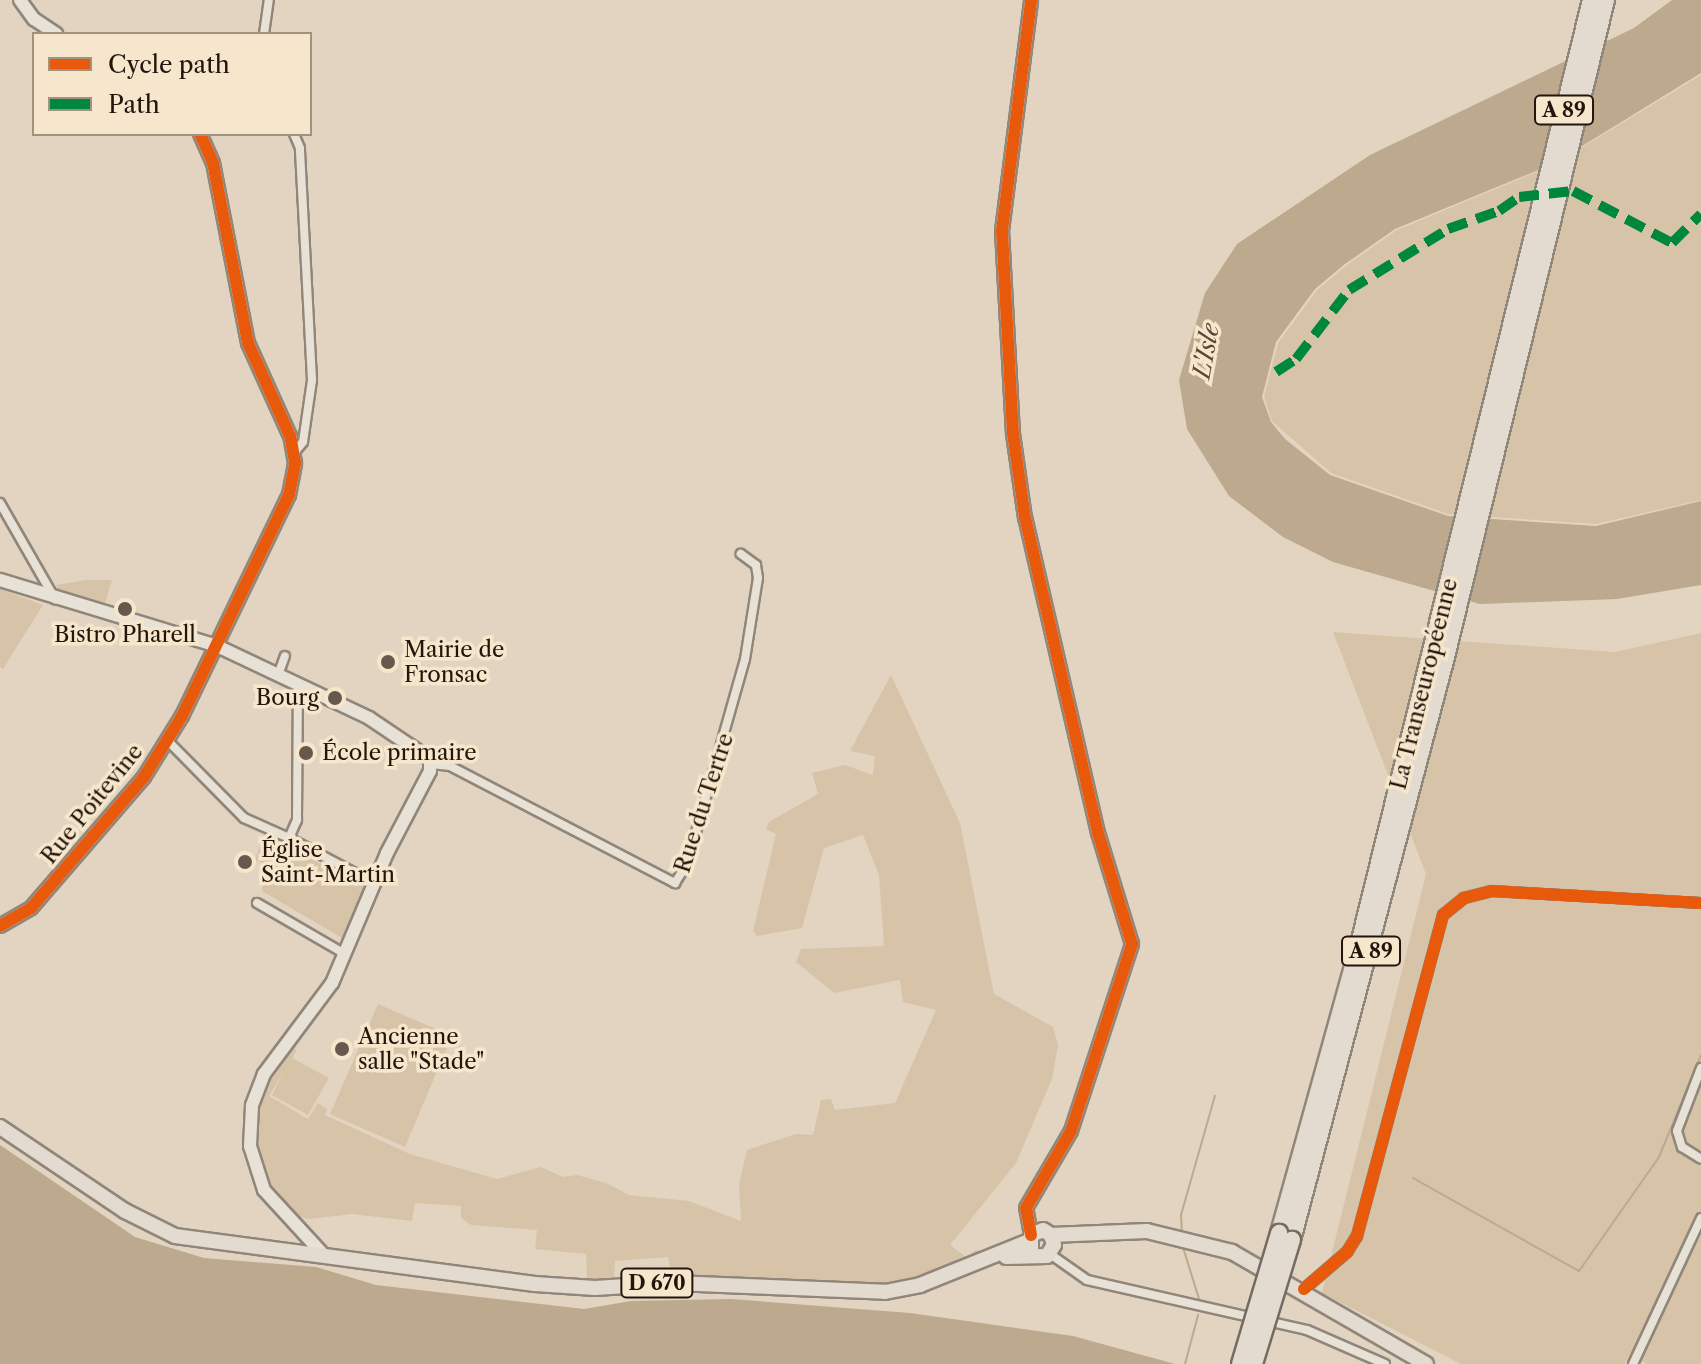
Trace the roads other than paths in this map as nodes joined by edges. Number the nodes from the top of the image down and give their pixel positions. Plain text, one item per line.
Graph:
1 (20, 0) edge
2 (269, 0) edge
3 (1031, 0) edge
4 (1591, 0) edge
5 (1606, 0) edge
6 (53, 32) edge
7 (264, 32) edge
8 (201, 136) edge
9 (295, 136) edge
10 (294, 453) junction
11 (1485, 468) junction
12 (0, 503) edge
13 (741, 554) dead end
14 (0, 580) edge
15 (55, 599) junction
16 (217, 646) junction
17 (285, 656) dead end
18 (278, 675) junction
19 (298, 685) junction
20 (168, 741) junction
21 (431, 764) junction
22 (289, 838) junction
23 (374, 883) junction
24 (257, 903) dead end
25 (1701, 903) edge
26 (0, 926) edge
27 (345, 954) junction
28 (1701, 1068) edge
29 (0, 1127) edge
30 (1701, 1159) edge
31 (1701, 1218) edge
32 (1286, 1236) junction
33 (1041, 1243) junction
34 (321, 1252) junction
35 (1304, 1289) junction
36 (1240, 1364) edge
37 (1254, 1364) edge
38 (1385, 1364) edge
39 (1426, 1364) edge
40 (1633, 1364) edge

1 - 6 street
2 - 7 street
3 - 33 street
4 - 11 highway, La Transeuropéenne / A 89
5 - 11 highway, La Transeuropéenne / A 89
8 - 10 street
9 - 10 street
10 - 16 street, Rue Poitevine
11 - 32 highway, La Transeuropéenne / A 89
12 - 15 street
13 - 21 street, Rue du Tertre
14 - 15 street
15 - 16 street
16 - 18 street
16 - 20 street, Rue Poitevine
17 - 18 street
18 - 19 street
19 - 21 street
19 - 22 street
20 - 22 street
20 - 26 street, Rue Poitevine
21 - 23 street
22 - 23 street
23 - 27 street
24 - 27 street
25 - 35 street
27 - 34 street
28 - 30 street
29 - 34 main road, D 670
31 - 40 street
32 - 36 highway, La Transeuropéenne / A 89, bridge
32 - 37 highway, La Transeuropéenne / A 89, bridge
33 - 34 main road, D 670
33 - 35 main road, D 670
33 - 38 street
35 - 39 main road, D 670

